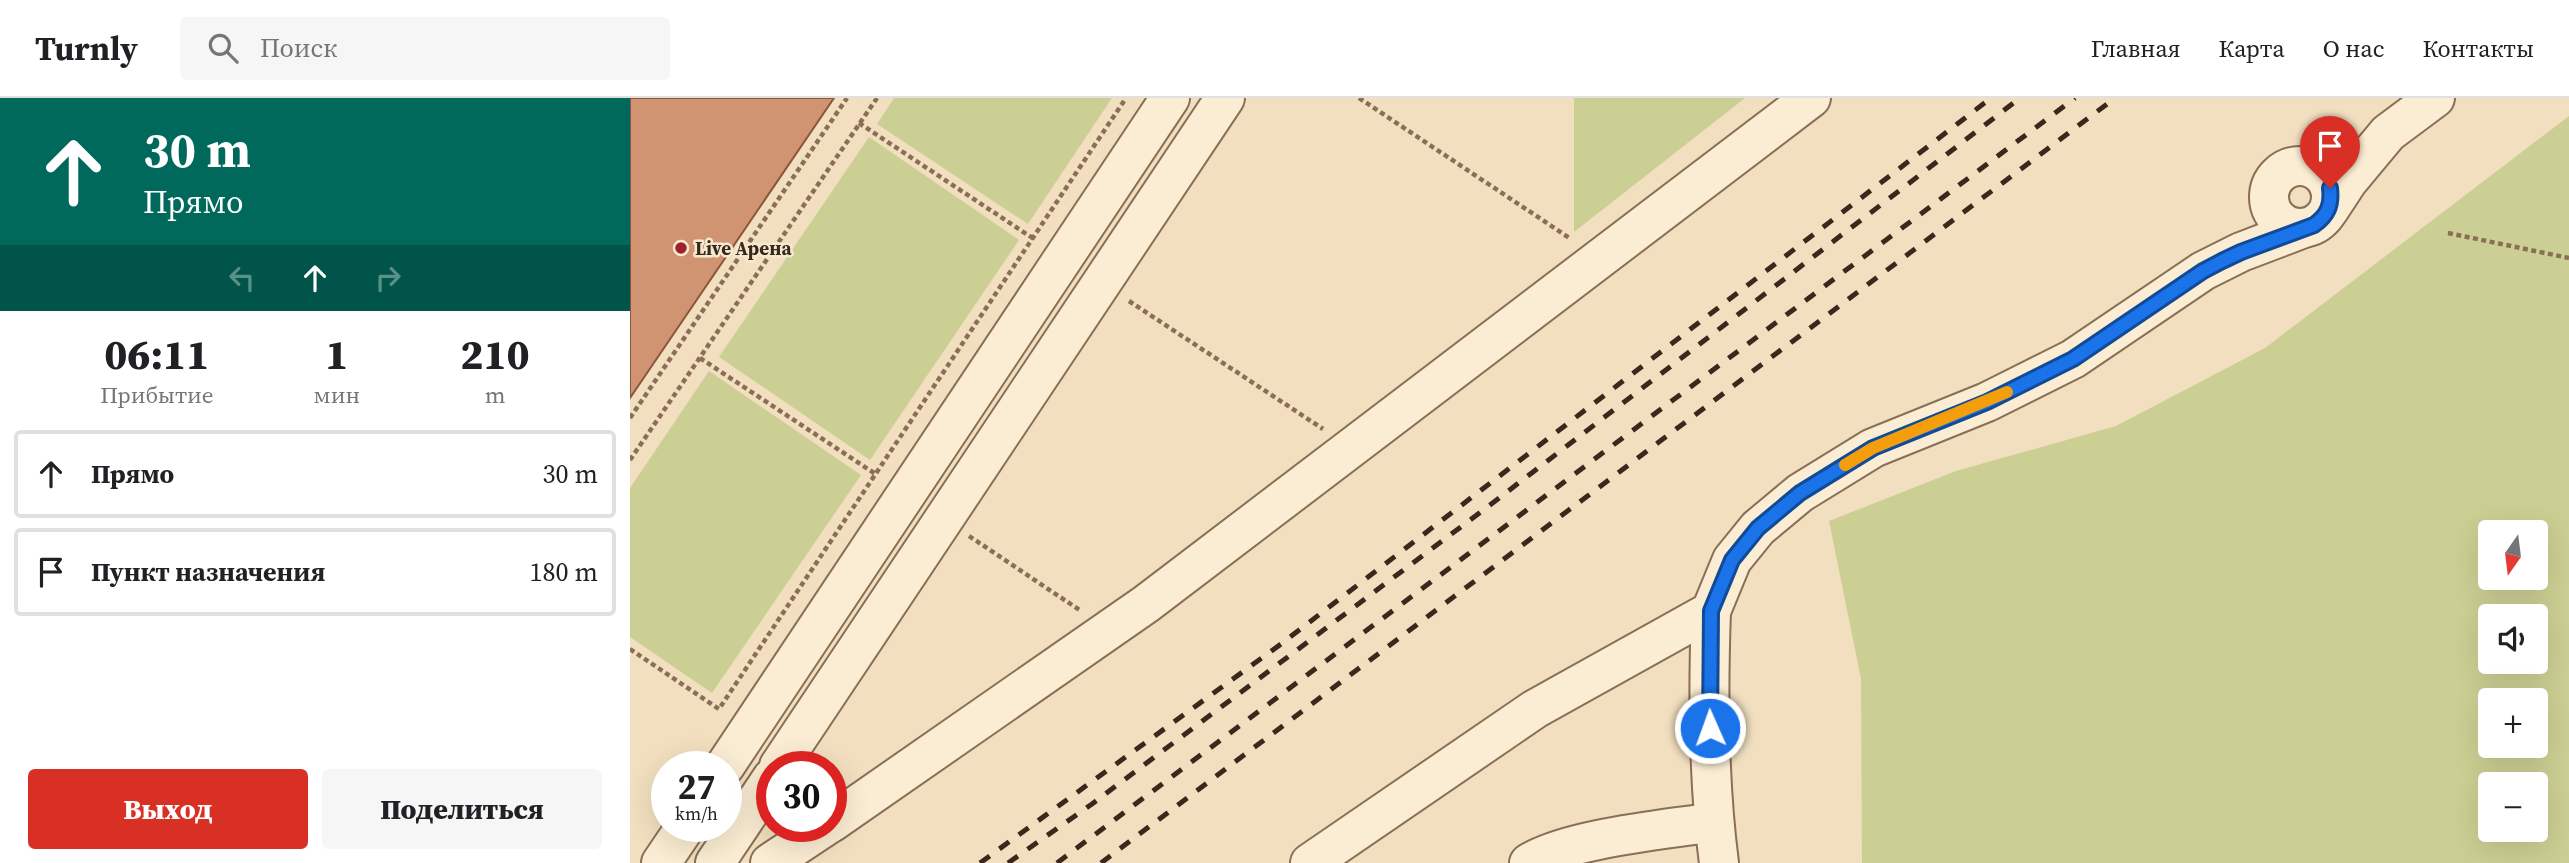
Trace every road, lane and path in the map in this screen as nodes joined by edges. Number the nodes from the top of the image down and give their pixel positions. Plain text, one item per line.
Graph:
1 (847, 98) edge
2 (877, 98) edge
3 (1126, 98) edge
4 (1170, 98) edge
5 (1225, 98) edge
6 (1359, 98) edge
7 (1811, 98) edge
8 (2435, 98) edge
9 (859, 123) junction
10 (2388, 133) junction
11 (2284, 176) junction
12 (2317, 219) junction
13 (2448, 233) dead end
14 (1033, 238) junction
15 (1575, 242) dead end
16 (1064, 258) junction
17 (2569, 258) edge
18 (2203, 271) junction
19 (1102, 283) junction
20 (700, 358) junction
21 (630, 418) edge
22 (1325, 430) dead end
23 (630, 460) edge
24 (891, 484) junction
25 (944, 520) junction
26 (1711, 611) junction
27 (1083, 612) dead end
28 (630, 649) edge
29 (735, 751) edge
30 (789, 751) edge
31 (756, 802) edge
32 (847, 811) edge
33 (1714, 822) junction
34 (675, 842) edge
35 (802, 842) edge
36 (661, 863) edge
37 (715, 863) edge
38 (770, 863) edge
39 (1310, 863) edge
40 (1529, 863) edge
41 (1719, 863) edge

1 - 21 path
2 - 9 path
3 - 14 path
4 - 16 street
5 - 19 street
6 - 15 path
7 - 32 street
8 - 10 street
9 - 14 path
9 - 20 path
10 - 11 street
10 - 12 street
11 - 12 street
11 - 12 street
11 - 18 street
12 - 18 street
13 - 17 path
14 - 16 path
14 - 24 path
16 - 24 street
18 - 26 street
19 - 22 path
19 - 25 street
20 - 23 path
20 - 24 path
24 - 28 path
24 - 29 street
25 - 27 path
25 - 30 street
26 - 33 street
26 - 39 street
31 - 37 street
33 - 40 street
33 - 41 street
34 - 36 street
35 - 38 street

